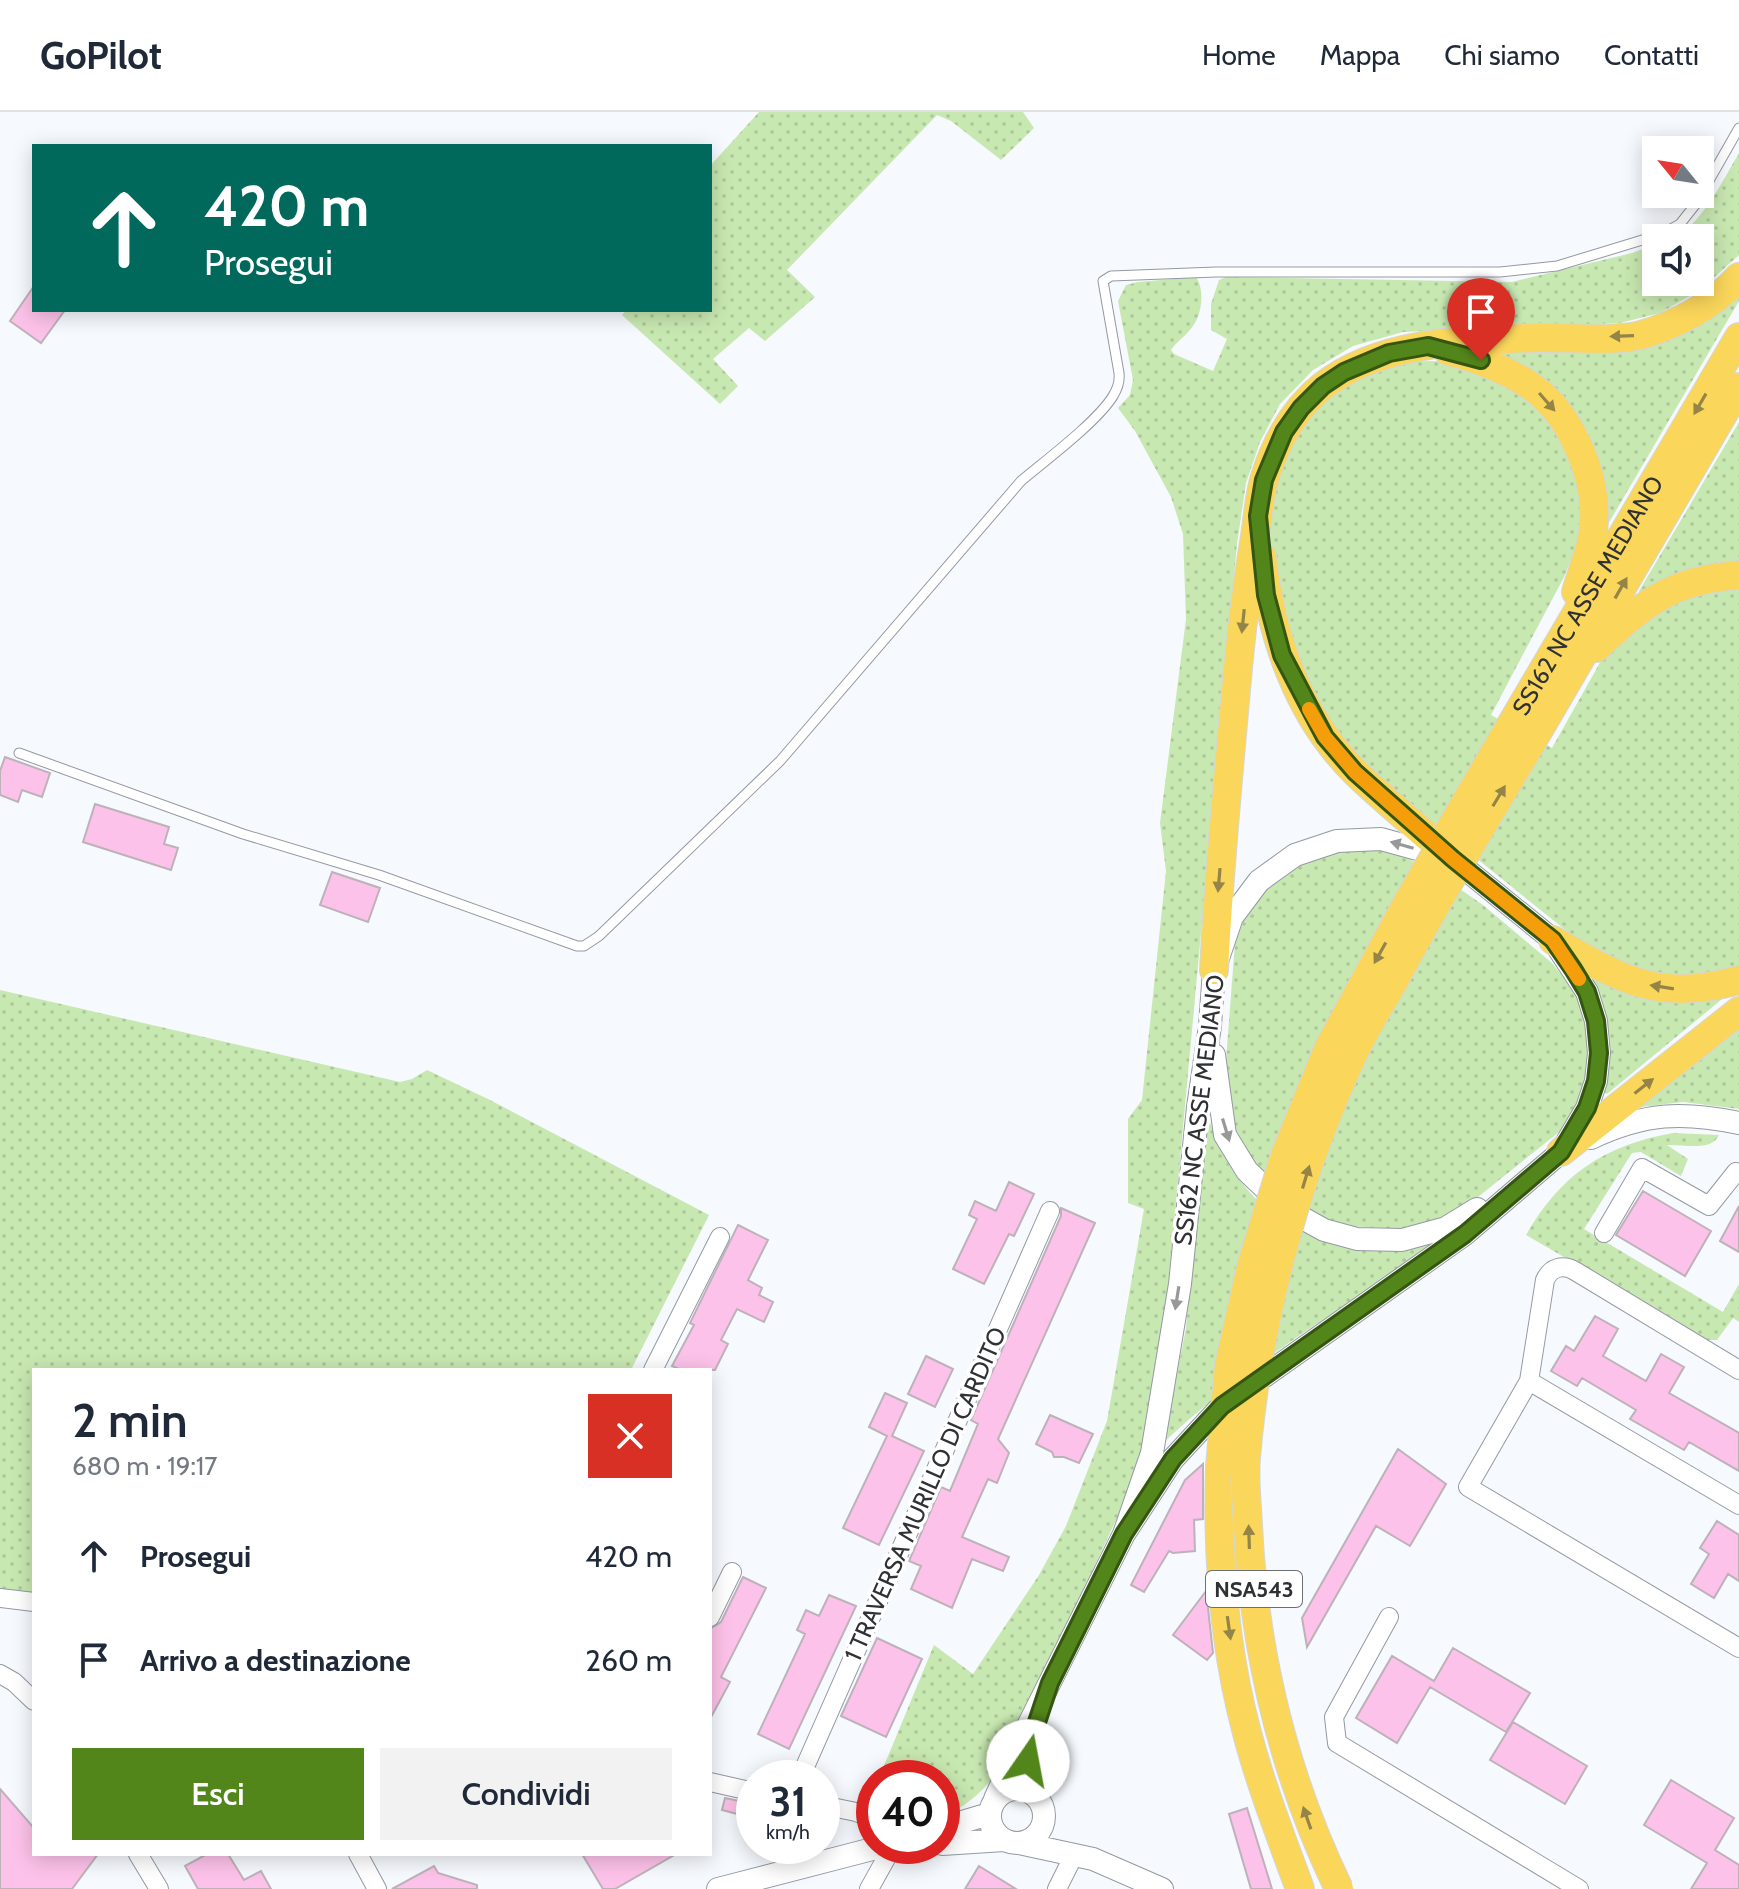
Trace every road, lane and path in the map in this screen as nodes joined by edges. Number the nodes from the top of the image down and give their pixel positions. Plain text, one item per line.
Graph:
1 (1739, 128) edge
2 (1739, 277) edge
3 (1739, 337) edge
4 (1428, 346) junction
5 (1739, 387) edge
6 (1258, 516) junction
7 (1739, 575) edge
8 (1562, 639) junction
9 (1575, 667) junction
10 (1514, 746) junction
11 (19, 753) dead end
12 (1453, 859) junction
13 (1553, 940) junction
14 (1214, 970) junction
15 (1739, 980) edge
16 (1739, 1011) edge
17 (1210, 1026) junction
18 (1739, 1123) edge
19 (1561, 1152) junction
20 (1739, 1174) edge
21 (1516, 1188) junction
22 (1050, 1211) dead end
23 (1604, 1233) dead end
24 (720, 1237) dead end
25 (654, 1368) edge
26 (1739, 1370) edge
27 (1529, 1381) junction
28 (1739, 1505) edge
29 (1124, 1534) junction
30 (732, 1572) dead end
31 (0, 1598) edge
32 (32, 1602) edge
33 (712, 1613) edge
34 (1389, 1617) dead end
35 (1739, 1648) edge
36 (0, 1674) edge
37 (1050, 1683) junction
38 (32, 1699) edge
39 (808, 1760) edge
40 (712, 1782) edge
41 (736, 1788) edge
42 (1028, 1791) junction
43 (992, 1807) junction
44 (1043, 1809) junction
45 (960, 1820) edge
46 (1012, 1841) junction
47 (960, 1843) edge
48 (856, 1853) edge
49 (1074, 1855) junction
50 (139, 1856) edge
51 (359, 1856) edge
52 (883, 1864) edge
53 (159, 1889) edge
54 (377, 1889) edge
55 (718, 1889) edge
56 (869, 1889) edge
57 (1057, 1889) edge
58 (1162, 1889) edge
59 (1300, 1889) edge
60 (1339, 1889) edge
61 (1579, 1889) edge

1 - 11 lane
2 -> 4 highway
3 -> 8 highway, SS162 NC ASSE MEDIANO
4 - 6 highway
4 -> 8 highway
9 -> 5 highway, SS162 NC ASSE MEDIANO
6 - 12 highway
6 -> 14 highway
7 - 9 highway
8 - 10 highway, SS162 NC ASSE MEDIANO
9 - 10 highway, SS162 NC ASSE MEDIANO
10 -> 59 highway, SS162 NC ASSE MEDIANO / NSA543, bridge
60 -> 10 highway, SS162 NC ASSE MEDIANO / NSA543, bridge
12 - 13 street, SS162 NC ASSE MEDIANO
12 -> 14 street, SS162 NC ASSE MEDIANO
15 -> 13 highway
13 - 19 street, SS162 NC ASSE MEDIANO
14 - 17 street, SS162 NC ASSE MEDIANO
19 -> 16 highway
17 -> 21 street
17 -> 29 street, SS162 NC ASSE MEDIANO
18 - 19 street
19 - 21 street, SS162 NC ASSE MEDIANO
20 - 23 street
21 - 29 street, SS162 NC ASSE MEDIANO
22 - 39 street, 1 TRAVERSA MURILLO DI CARDITO
24 - 25 street
26 - 27 street
27 - 28 street
27 - 35 street
29 - 37 street, SS162 NC ASSE MEDIANO
30 - 33 street
31 - 32 street
34 - 61 street
36 - 38 street
37 - 42 street, SS162 NC ASSE MEDIANO
37 - 43 street, SS162 NC ASSE MEDIANO
40 - 41 street
42 - 43 street
42 - 44 street
43 - 45 street
43 - 46 street
44 - 46 street
44 - 49 street
46 - 47 street
46 - 49 street
48 - 55 street
49 - 57 street
49 - 58 street
50 - 53 street
51 - 54 street
52 - 56 street

